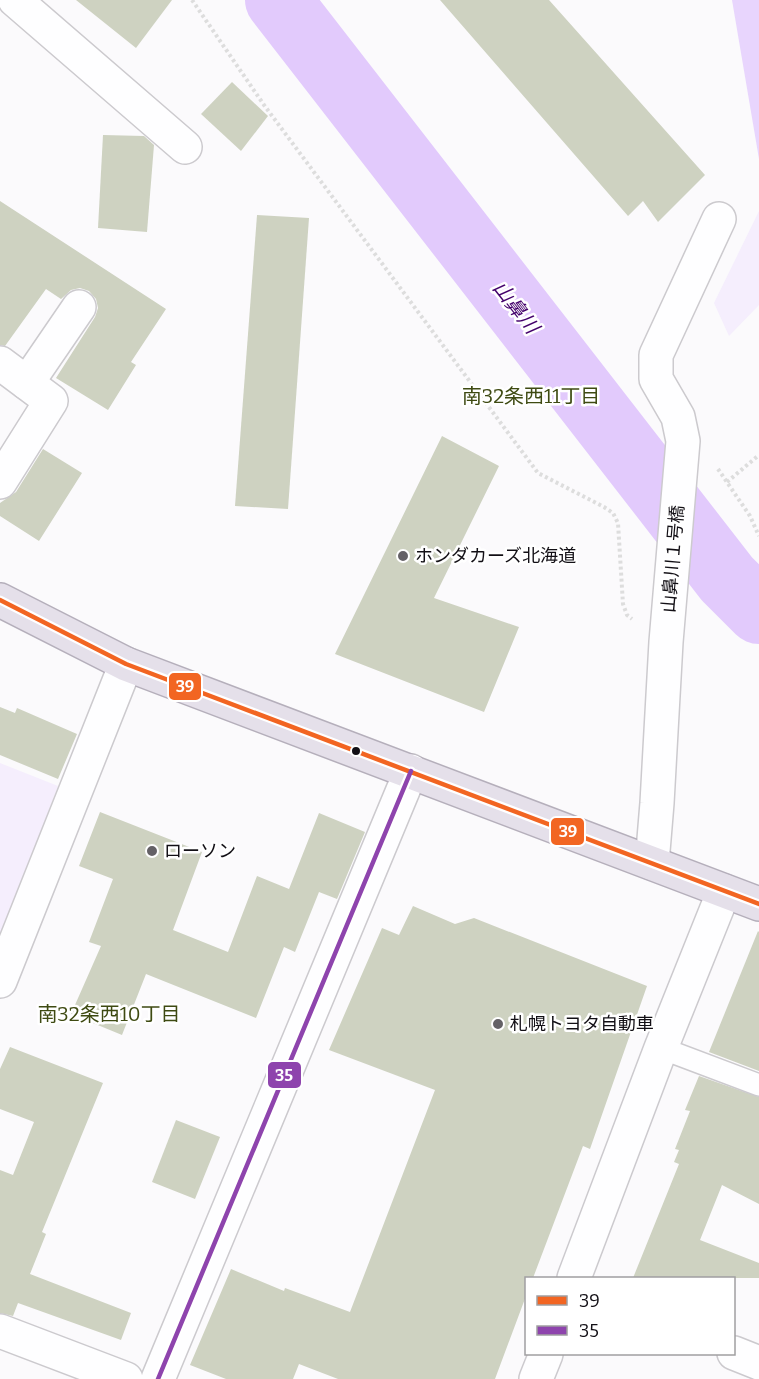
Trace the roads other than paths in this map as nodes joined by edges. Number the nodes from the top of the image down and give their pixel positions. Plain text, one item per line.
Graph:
1 (15, 0) edge
2 (185, 147) dead end
3 (719, 219) dead end
4 (79, 307) dead end
5 (0, 363) edge
6 (27, 383) junction
7 (0, 482) edge
8 (1, 604) edge
9 (126, 664) junction
10 (411, 771) junction
11 (652, 863) junction
12 (724, 891) junction
13 (759, 904) edge
14 (0, 981) edge
15 (661, 1048) junction
16 (759, 1085) edge
17 (574, 1277) edge
18 (0, 1331) edge
19 (735, 1353) edge
20 (545, 1355) edge
21 (759, 1363) edge
22 (126, 1379) edge
23 (158, 1379) edge
24 (536, 1379) edge

1 - 2 street
3 - 11 street, 山鼻川１号橋
4 - 6 street
5 - 6 street
6 - 7 street
8 - 9 highway
9 - 10 highway
9 - 14 street
10 - 11 highway
10 - 23 street
11 - 12 highway
12 - 13 highway
12 - 15 street
15 - 16 lane
15 - 17 street
18 - 22 street
19 - 21 street
20 - 24 street

